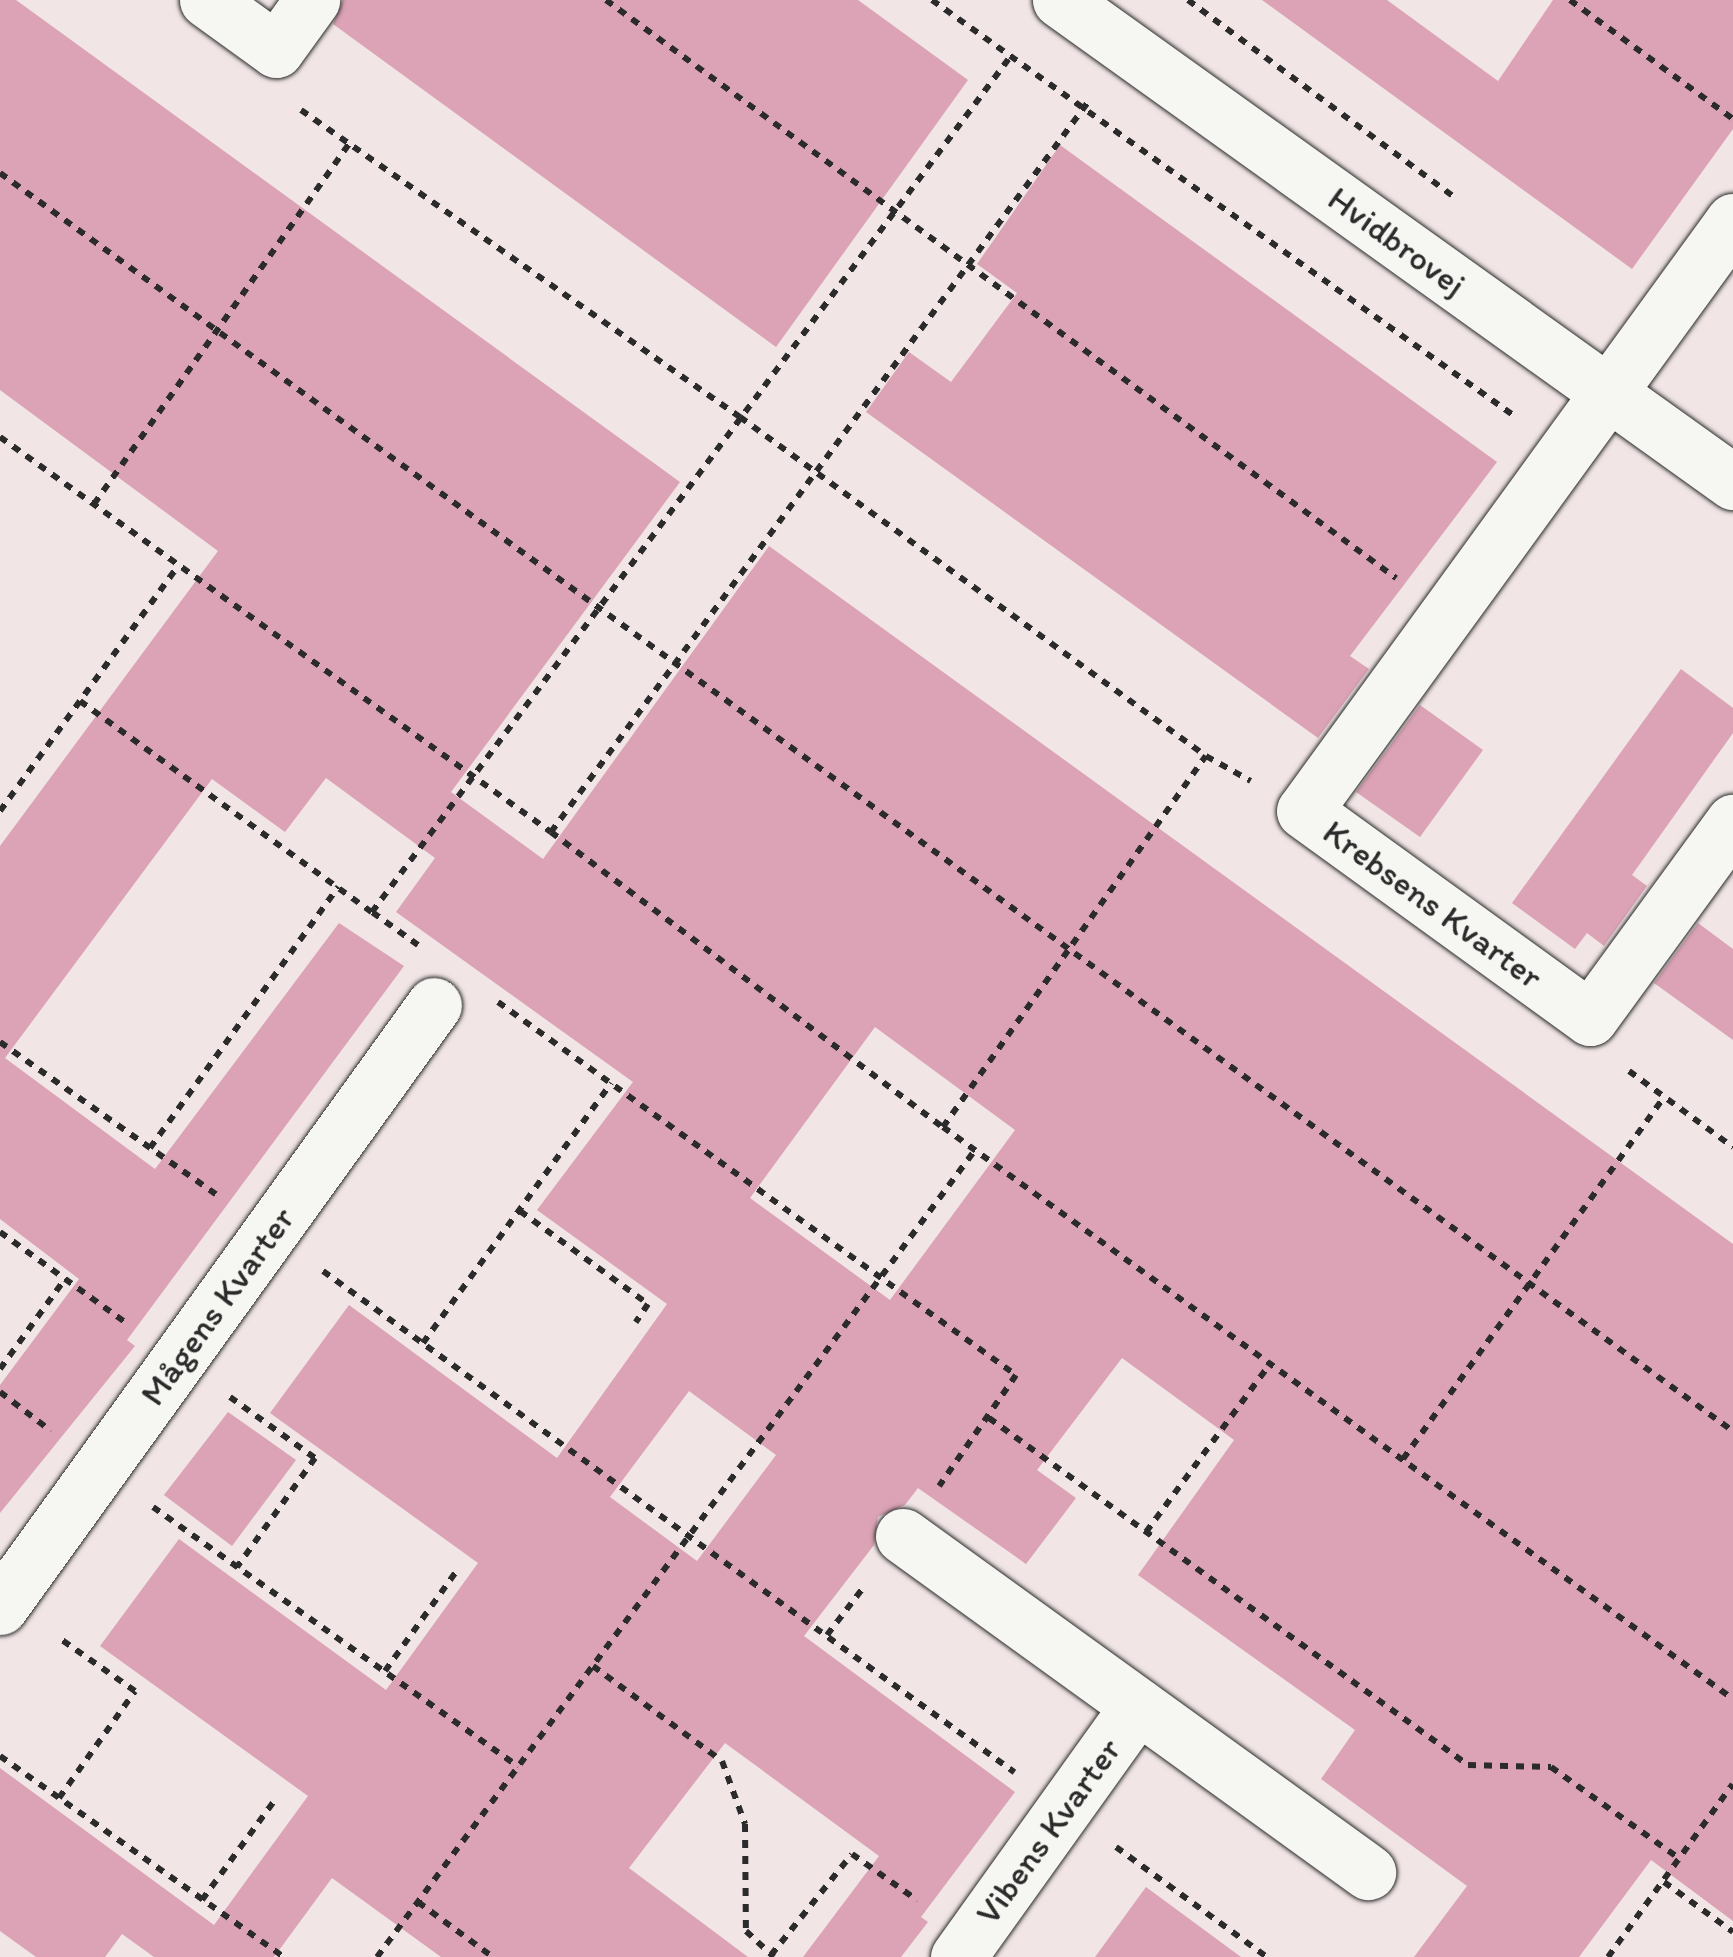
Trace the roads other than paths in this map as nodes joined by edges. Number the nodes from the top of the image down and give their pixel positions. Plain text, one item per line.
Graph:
1 (207, 0) edge
2 (312, 0) edge
3 (1060, 0) edge
4 (1733, 221) edge
5 (1608, 392) junction
6 (1733, 482) edge
7 (1733, 822) edge
8 (445, 989) road end
9 (903, 1536) road end
10 (3, 1603) edge
11 (1138, 1706) junction
12 (1368, 1872) dead end
13 (965, 1947) edge

1 - 2 street
3 - 5 street, Hvidbrovej
4 - 5 street, Krebsens Kvarter
5 - 6 street, Hvidbrovej
5 - 7 street, Krebsens Kvarter
8 - 10 street, Mågens Kvarter
9 - 11 street, Vibens Kvarter
11 - 12 street, Vibens Kvarter
11 - 13 street, Vibens Kvarter

